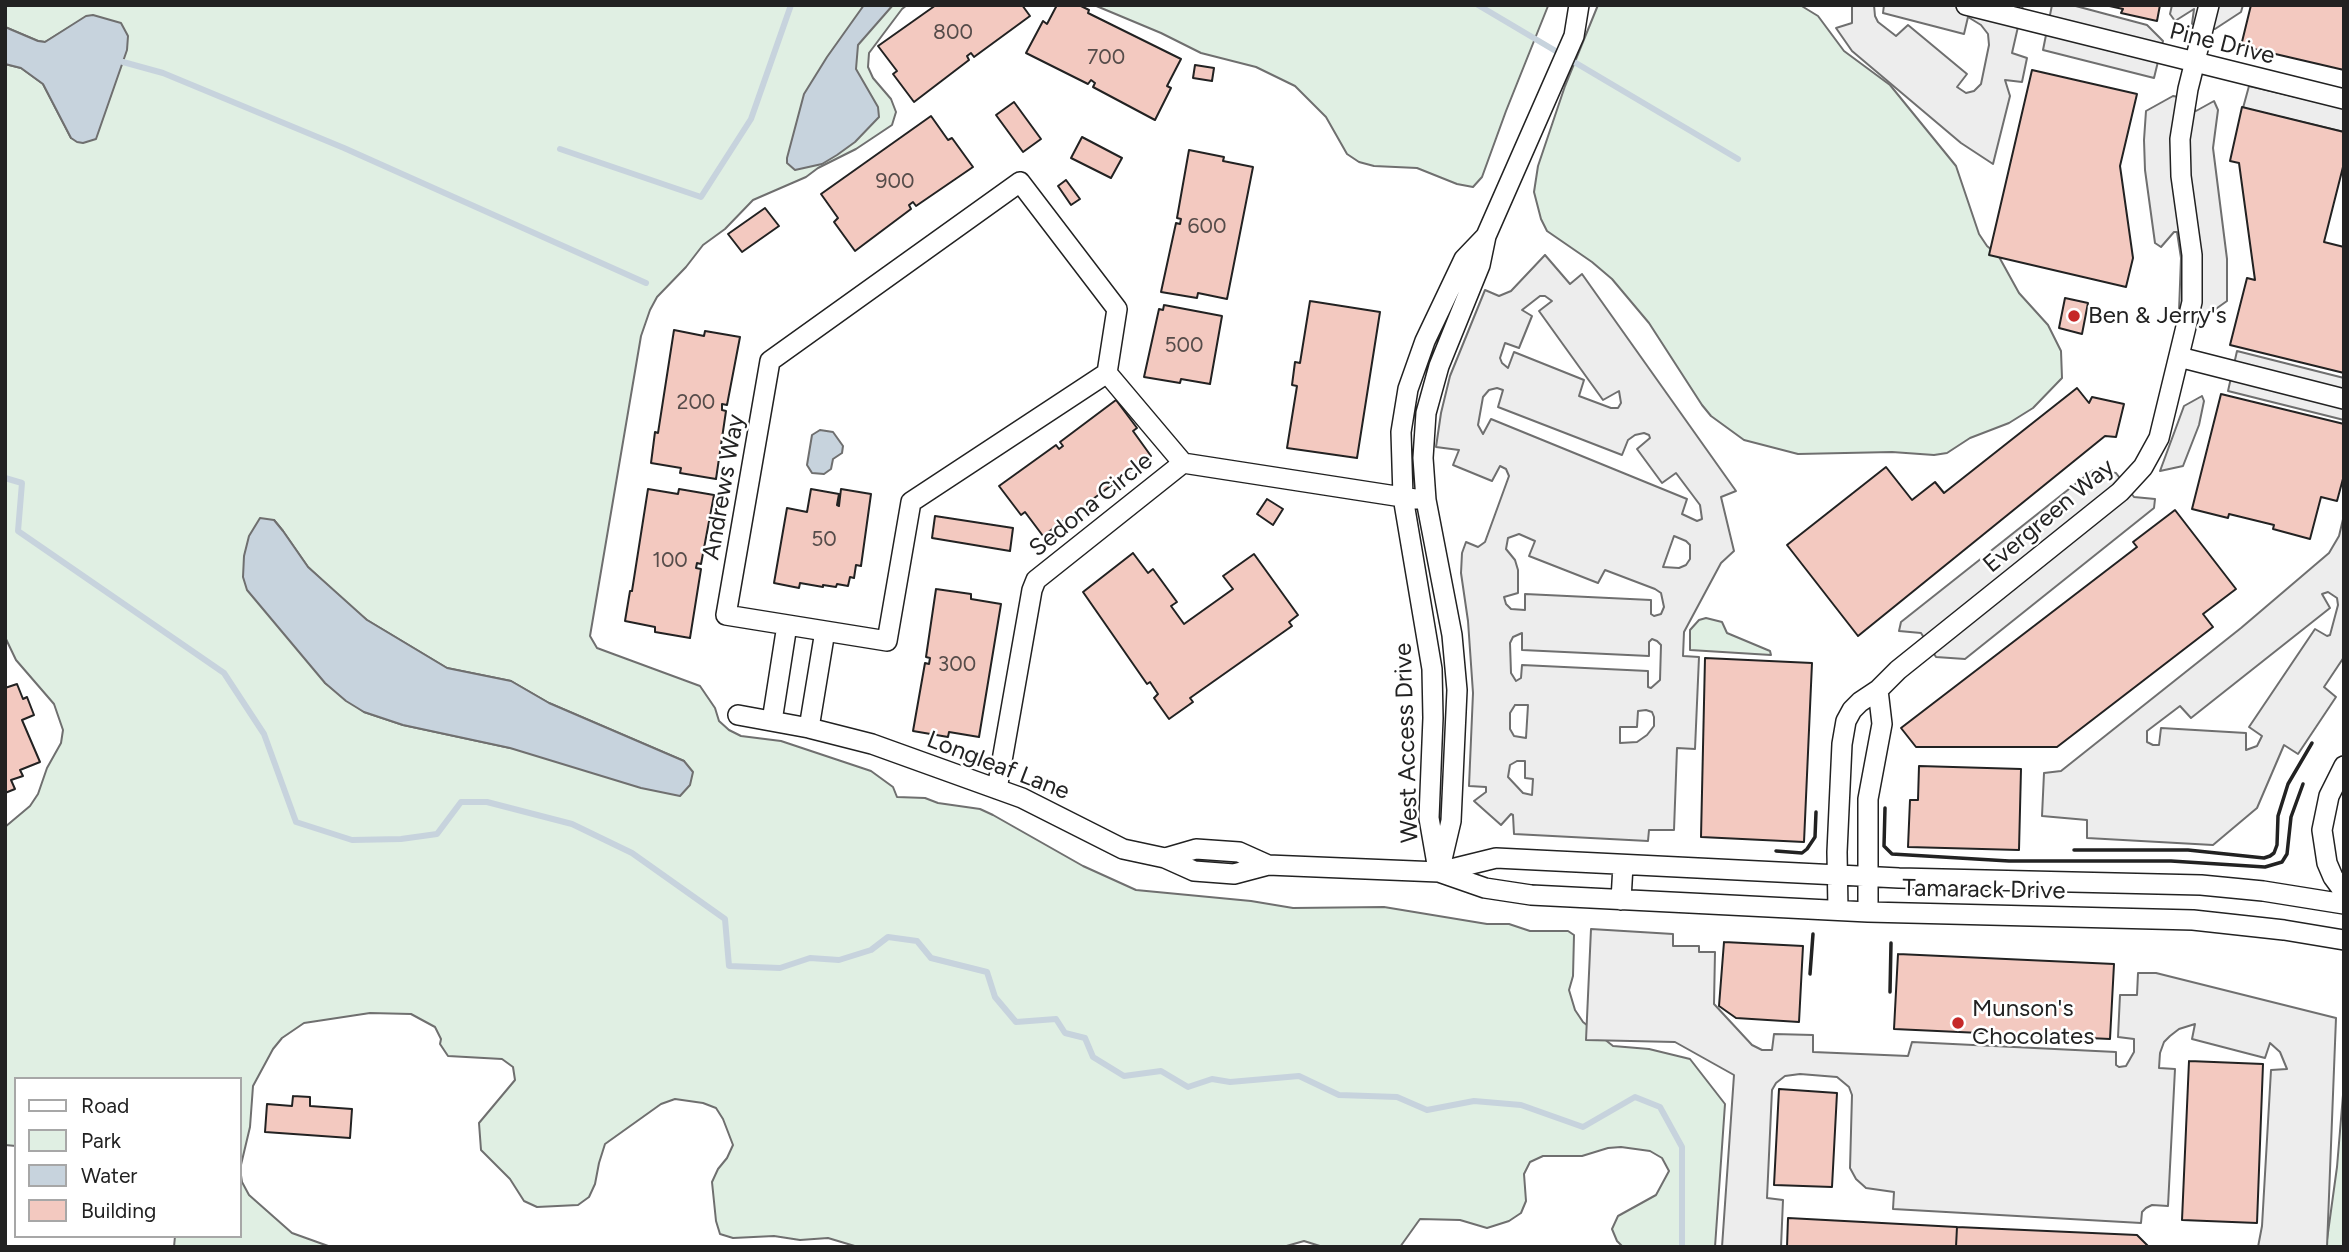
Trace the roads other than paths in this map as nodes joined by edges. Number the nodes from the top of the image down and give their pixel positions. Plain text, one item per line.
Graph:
1 (1579, 5) edge
2 (1966, 5) edge
3 (2208, 5) edge
4 (2194, 63) junction
5 (2344, 99) edge
6 (1486, 236) junction
7 (2179, 358) junction
8 (1107, 373) junction
9 (2344, 399) edge
10 (1183, 463) junction
11 (1403, 497) junction
12 (1426, 500) junction
13 (787, 625) junction
14 (825, 631) junction
15 (1878, 690) junction
16 (738, 715) dead end
17 (772, 721) junction
18 (808, 728) junction
19 (2344, 766) edge
20 (997, 789) junction
21 (1623, 865) junction
22 (1439, 872) junction
23 (1837, 876) junction
24 (1867, 877) junction
25 (2344, 892) edge
26 (1621, 900) junction
27 (2344, 904) edge
28 (1838, 910) junction
29 (1868, 912) junction
30 (2344, 940) edge

1 - 6 street, West Access Drive
2 - 4 street, Pine Drive
3 - 4 street, Evergreen Way
4 - 5 street, Pine Drive
4 - 7 street, Evergreen Way
6 - 11 street, West Access Drive
6 - 12 street, West Access Drive
7 - 9 street
7 - 15 street, Evergreen Way
8 - 10 street
8 - 13 street, Andrews Way
8 - 14 street, Andrews Way
10 - 11 street, Sedona Circle
10 - 20 street, Sedona Circle
11 - 12 street, Sedona Circle
11 - 22 street, West Access Drive
12 - 22 street, West Access Drive
13 - 14 street, Andrews Way
13 - 17 street
14 - 18 street
15 - 23 street, Evergreen Way
15 - 24 street
16 - 17 street, Longleaf Lane
17 - 18 street, Longleaf Lane
18 - 20 street, Longleaf Lane
19 - 25 street
20 - 22 street, Longleaf Lane
21 - 22 street, Tamarack Drive
21 - 23 street, Tamarack Drive
21 - 26 street
22 - 26 street, Tamarack Drive
23 - 24 street, Tamarack Drive
23 - 28 street, Evergreen Way
24 - 27 street, Tamarack Drive
24 - 29 street
26 - 28 street, Tamarack Drive
28 - 29 street, Tamarack Drive
29 - 30 street, Tamarack Drive

